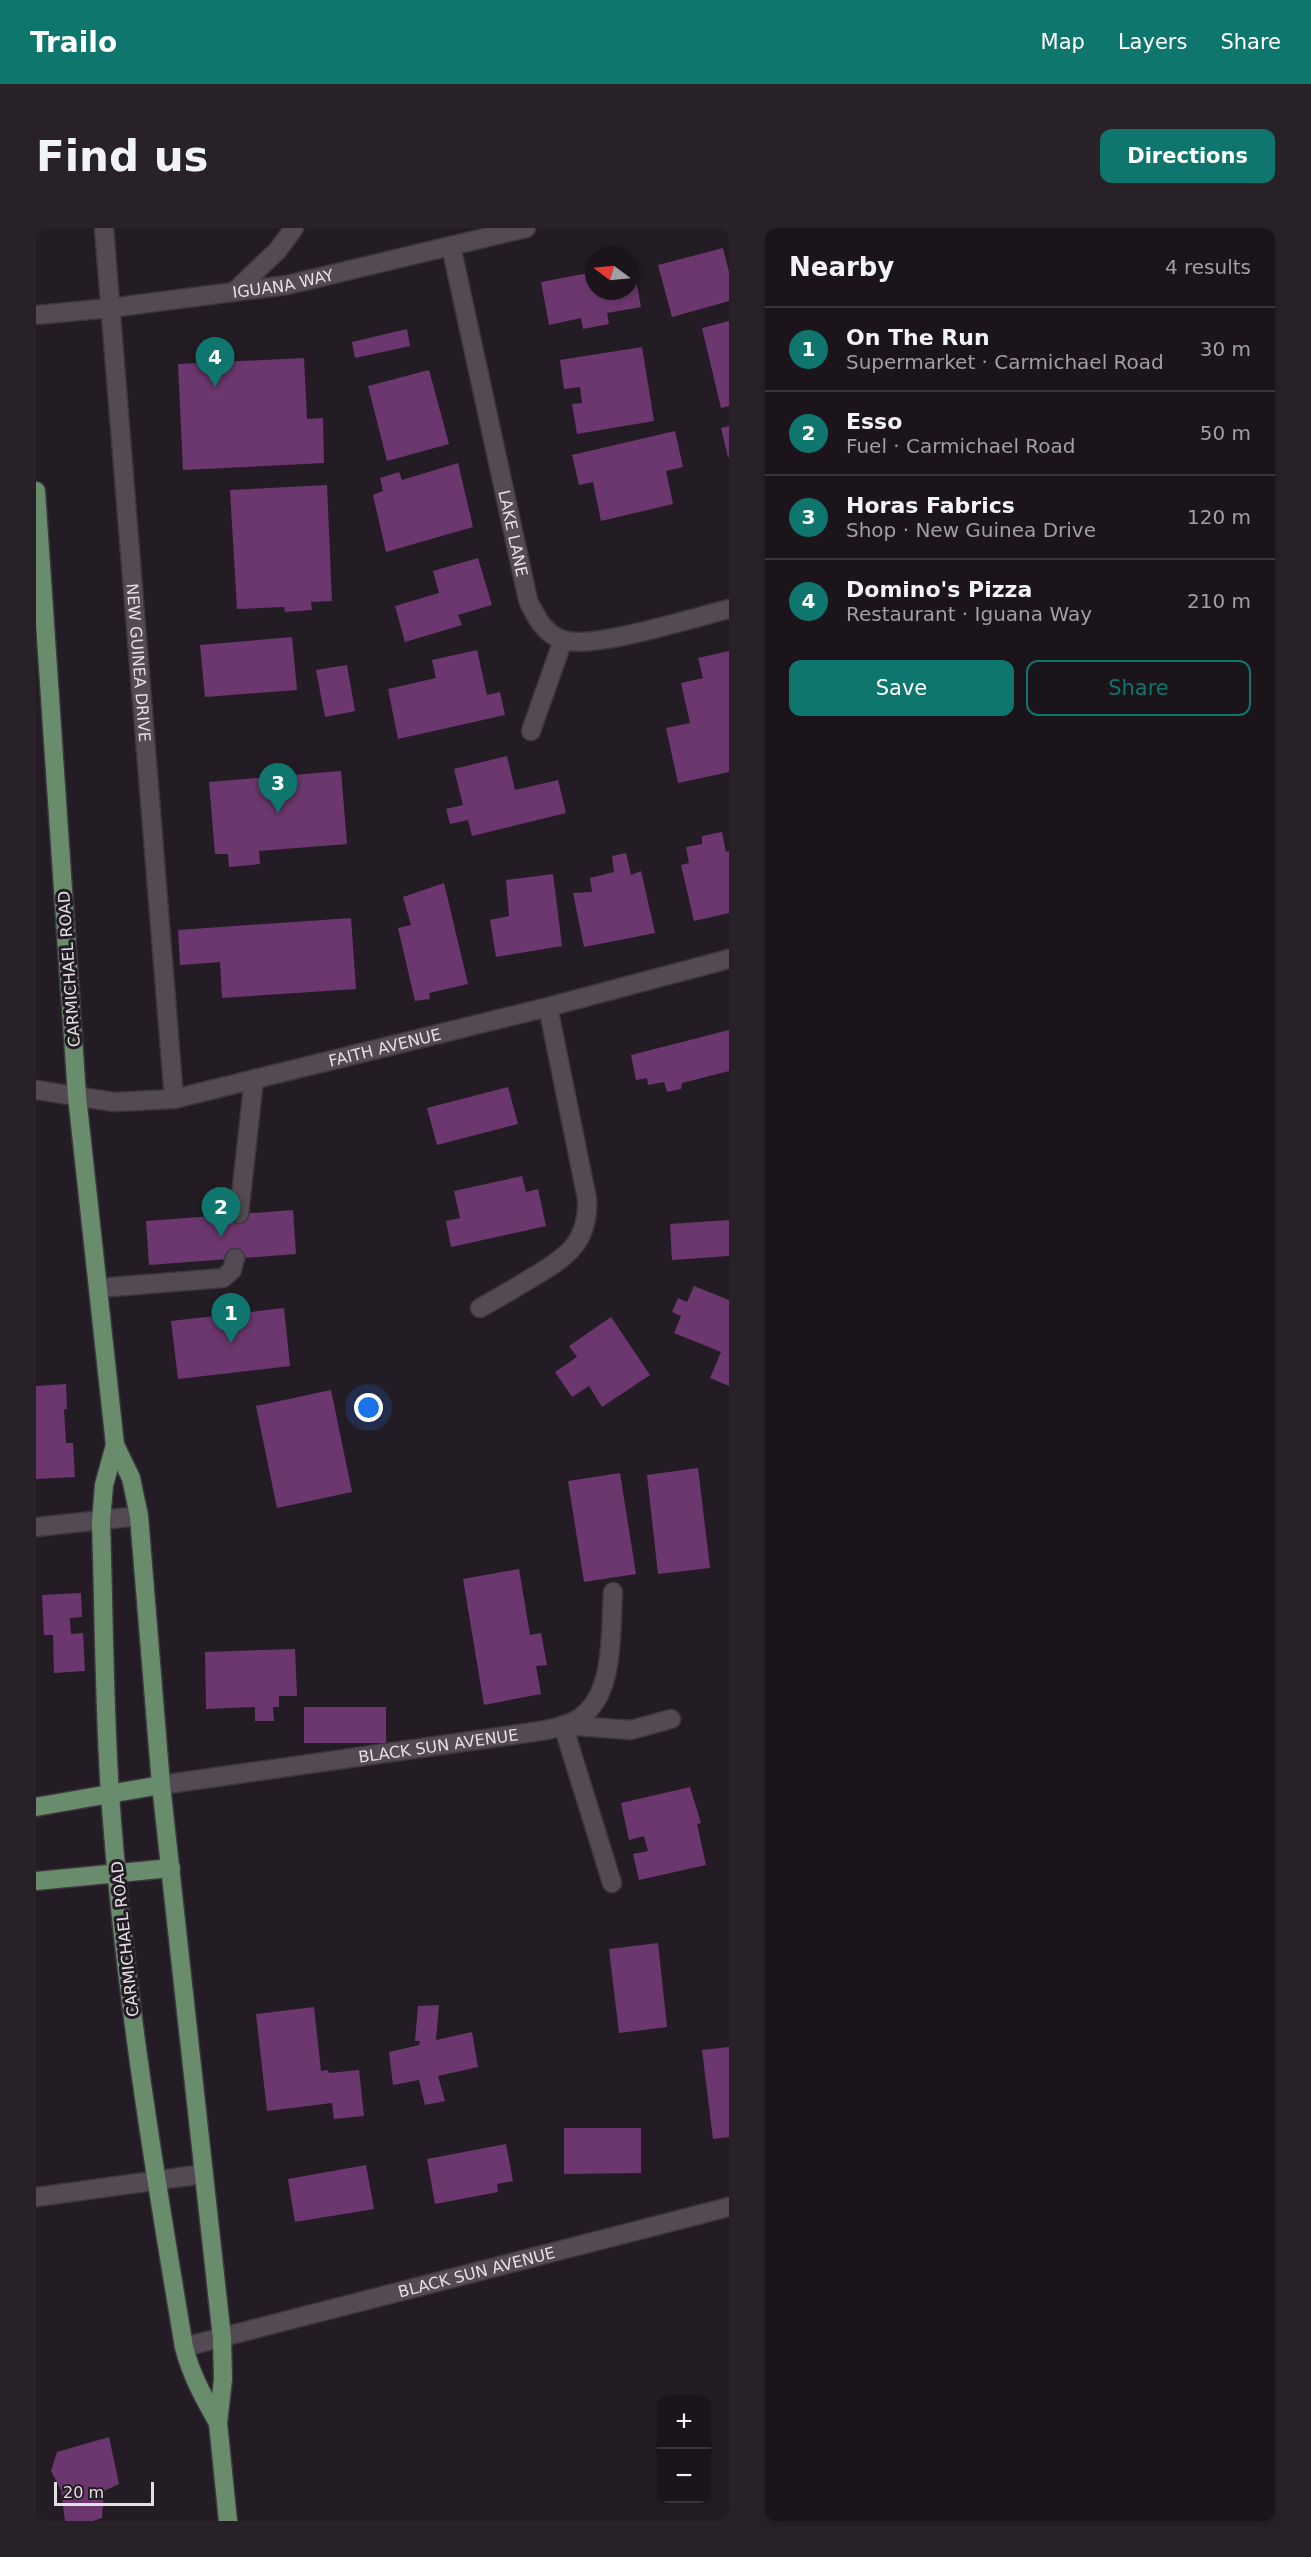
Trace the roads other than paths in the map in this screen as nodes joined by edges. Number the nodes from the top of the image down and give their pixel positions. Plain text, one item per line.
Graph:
1 (104, 228) edge
2 (294, 228) edge
3 (526, 228) edge
4 (451, 246) junction
5 (234, 292) junction
6 (110, 308) junction
7 (36, 315) edge
8 (36, 491) edge
9 (40, 600) edge
10 (729, 609) edge
11 (563, 640) junction
12 (531, 731) dead end
13 (729, 959) edge
14 (548, 1007) junction
15 (254, 1079) junction
16 (36, 1090) edge
17 (77, 1096) junction
18 (174, 1099) junction
19 (239, 1214) dead end
20 (235, 1258) dead end
21 (99, 1288) junction
22 (480, 1308) dead end
23 (115, 1445) junction
24 (139, 1516) junction
25 (101, 1522) junction
26 (36, 1527) edge
27 (614, 1592) dead end
28 (671, 1719) dead end
29 (563, 1725) junction
30 (161, 1785) junction
31 (110, 1793) junction
32 (36, 1807) edge
33 (171, 1868) junction
34 (117, 1874) junction
35 (36, 1881) edge
36 (612, 1883) dead end
37 (203, 2174) junction
38 (156, 2181) junction
39 (36, 2197) edge
40 (729, 2207) edge
41 (222, 2337) junction
42 (184, 2347) junction
43 (218, 2423) junction
44 (228, 2521) edge

1 - 6 street, NEW GUINEA DRIVE
2 - 5 street
3 - 4 street, IGUANA WAY
4 - 5 street, IGUANA WAY
4 - 11 street, LAKE LANE
5 - 6 street, IGUANA WAY
6 - 7 street, IGUANA WAY
6 - 18 street, NEW GUINEA DRIVE
8 - 9 main road, CARMICHAEL ROAD
9 - 17 main road, CARMICHAEL ROAD
10 - 11 street
11 - 12 street
13 - 14 street, FAITH AVENUE
14 - 15 street, FAITH AVENUE
14 - 22 street
15 - 18 street, FAITH AVENUE
15 - 19 street
16 - 17 street, FAITH AVENUE
17 - 18 street, FAITH AVENUE
17 - 21 main road, CARMICHAEL ROAD
20 - 21 street
21 - 23 main road, CARMICHAEL ROAD
23 - 24 main road, CARMICHAEL ROAD
23 - 25 main road, CARMICHAEL ROAD
24 - 25 street
24 - 30 main road, CARMICHAEL ROAD
25 - 26 street
25 - 31 main road, CARMICHAEL ROAD
27 - 29 street, BLACK SUN AVENUE
28 - 29 street
29 - 30 street, BLACK SUN AVENUE
29 - 36 street
30 - 31 main road
30 - 33 main road, CARMICHAEL ROAD
31 - 32 main road
31 - 34 main road, CARMICHAEL ROAD
33 - 34 main road
33 - 37 main road, CARMICHAEL ROAD
34 - 35 main road
34 - 38 main road, CARMICHAEL ROAD
37 - 38 street
37 - 41 main road, CARMICHAEL ROAD
38 - 39 street
38 - 42 main road, CARMICHAEL ROAD
40 - 41 street, BLACK SUN AVENUE
41 - 42 street, BLACK SUN AVENUE
41 - 43 main road, CARMICHAEL ROAD
42 - 43 main road, CARMICHAEL ROAD
43 - 44 main road, CARMICHAEL ROAD

